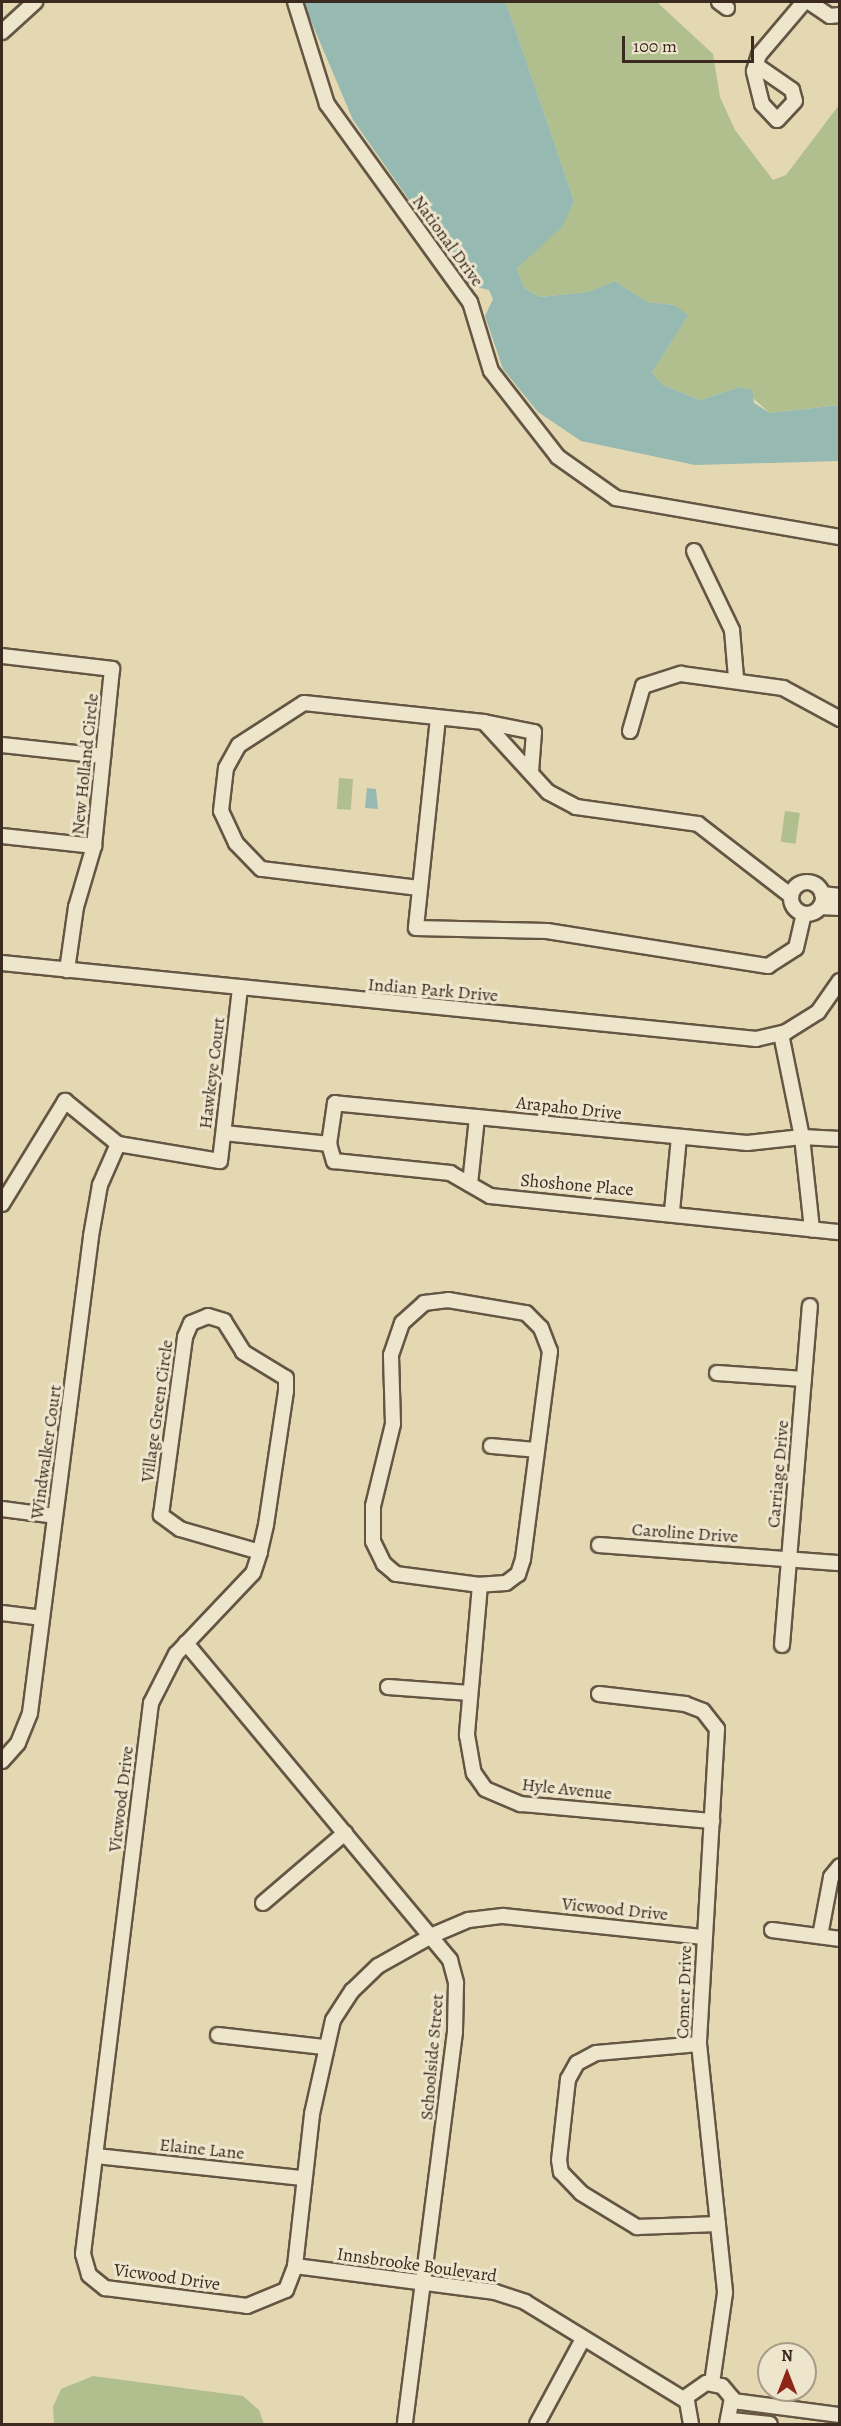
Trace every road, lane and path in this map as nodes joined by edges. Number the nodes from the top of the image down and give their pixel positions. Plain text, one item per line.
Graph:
1 (35, 2) edge
2 (295, 2) edge
3 (804, 2) edge
4 (809, 2) edge
5 (840, 15) edge
6 (2, 32) edge
7 (756, 65) dead end
8 (840, 537) edge
9 (694, 551) dead end
10 (2, 656) edge
11 (736, 678) junction
12 (438, 718) junction
13 (840, 719) edge
14 (484, 722) junction
15 (630, 731) dead end
16 (2, 746) edge
17 (104, 756) junction
18 (531, 772) junction
19 (2, 836) edge
20 (94, 846) junction
21 (419, 888) junction
22 (791, 896) junction
23 (840, 896) edge
24 (821, 900) junction
25 (840, 909) edge
26 (804, 914) junction
27 (2, 963) edge
28 (68, 970) junction
29 (840, 981) edge
30 (240, 989) junction
31 (781, 1034) junction
32 (477, 1117) junction
33 (224, 1133) junction
34 (679, 1137) junction
35 (802, 1137) junction
36 (840, 1139) edge
37 (118, 1144) junction
38 (329, 1144) junction
39 (470, 1185) junction
40 (2, 1204) edge
41 (672, 1211) junction
42 (812, 1229) junction
43 (840, 1232) edge
44 (810, 1306) dead end
45 (717, 1373) dead end
46 (804, 1379) junction
47 (491, 1446) dead end
48 (537, 1450) junction
49 (2, 1509) edge
50 (55, 1516) junction
51 (599, 1545) dead end
52 (260, 1551) junction
53 (789, 1559) junction
54 (840, 1563) edge
55 (480, 1585) junction
56 (2, 1613) edge
57 (41, 1618) junction
58 (186, 1643) junction
59 (782, 1645) dead end
60 (388, 1687) dead end
61 (471, 1693) junction
62 (599, 1694) dead end
63 (2, 1761) edge
64 (712, 1821) junction
65 (345, 1833) junction
66 (840, 1866) edge
67 (263, 1903) dead end
68 (772, 1930) dead end
69 (433, 1935) junction
70 (820, 1936) junction
71 (704, 1937) junction
72 (840, 1939) edge
73 (218, 2035) dead end
74 (699, 2044) junction
75 (323, 2047) junction
76 (96, 2156) junction
77 (303, 2178) junction
78 (718, 2224) junction
79 (296, 2266) junction
80 (425, 2284) junction
81 (583, 2338) junction
82 (712, 2383) junction
83 (685, 2400) junction
84 (733, 2401) junction
85 (840, 2415) edge
86 (729, 2422) edge
87 (405, 2424) edge
88 (537, 2424) edge
89 (691, 2424) edge
90 (770, 2424) edge

1 - 6 street
2 - 8 street, National Drive
3 - 7 street
4 - 5 street
9 - 11 street
10 - 17 street, New Holland Circle
11 - 13 street
11 - 15 street
12 - 14 street
12 - 21 street
12 - 21 street
14 - 18 street
14 - 18 street
16 - 17 street
17 - 20 street, New Holland Circle
18 - 22 street
19 - 20 street
20 - 28 street, New Holland Circle
21 - 26 street
22 - 24 street
22 - 26 street
23 - 24 street
24 - 25 street
24 - 26 street
27 - 28 street, Indian Park Drive
28 - 30 street, Indian Park Drive
29 - 31 street, Indian Park Drive
30 - 31 street, Indian Park Drive
30 - 33 street, Hawkeye Court
31 - 35 street
32 - 34 street, Arapaho Drive
32 - 38 street, Arapaho Drive
32 - 39 street
33 - 37 street, Hawkeye Court
33 - 38 street
34 - 35 street, Arapaho Drive
34 - 41 street
35 - 36 street, Arapaho Drive
35 - 42 street
37 - 40 street
37 - 50 street, Windwalker Court
38 - 39 street, Shoshone Place
39 - 41 street, Shoshone Place
41 - 42 street, Shoshone Place
42 - 43 street, Shoshone Place
44 - 46 street, Carriage Drive
45 - 46 street
46 - 53 street, Carriage Drive
47 - 48 street
48 - 55 street
48 - 55 street
49 - 50 street
50 - 57 street, Windwalker Court
51 - 53 street, Caroline Drive
52 - 52 street, Village Green Circle
52 - 58 street, Vicwood Drive
53 - 54 street, Caroline Drive
53 - 59 street, Carriage Drive
55 - 61 street, Hyle Avenue
56 - 57 street
57 - 63 street, Windwalker Court
58 - 65 street, Schoolside Street
58 - 76 street, Vicwood Drive
60 - 61 street
61 - 64 street, Hyle Avenue
62 - 64 street, Comer Drive
64 - 71 street, Comer Drive
65 - 67 street
65 - 69 street, Schoolside Street
66 - 70 street
68 - 70 street
69 - 71 street, Vicwood Drive
69 - 75 street, Vicwood Drive
69 - 80 street, Schoolside Street
70 - 72 street
71 - 74 street, Comer Drive
73 - 75 street
74 - 78 street, Comer Drive
74 - 78 street
75 - 77 street, Vicwood Drive
76 - 77 street, Elaine Lane
76 - 79 street, Vicwood Drive
77 - 79 street, Vicwood Drive
78 - 82 street, Comer Drive
79 - 80 street, Innsbrooke Boulevard
80 - 81 street, Innsbrooke Boulevard
80 - 87 street, Schoolside Street
81 - 83 street, Innsbrooke Boulevard
81 - 88 street
82 - 83 street
82 - 84 street
83 - 89 street
84 - 85 street
84 - 86 street
86 - 90 street

